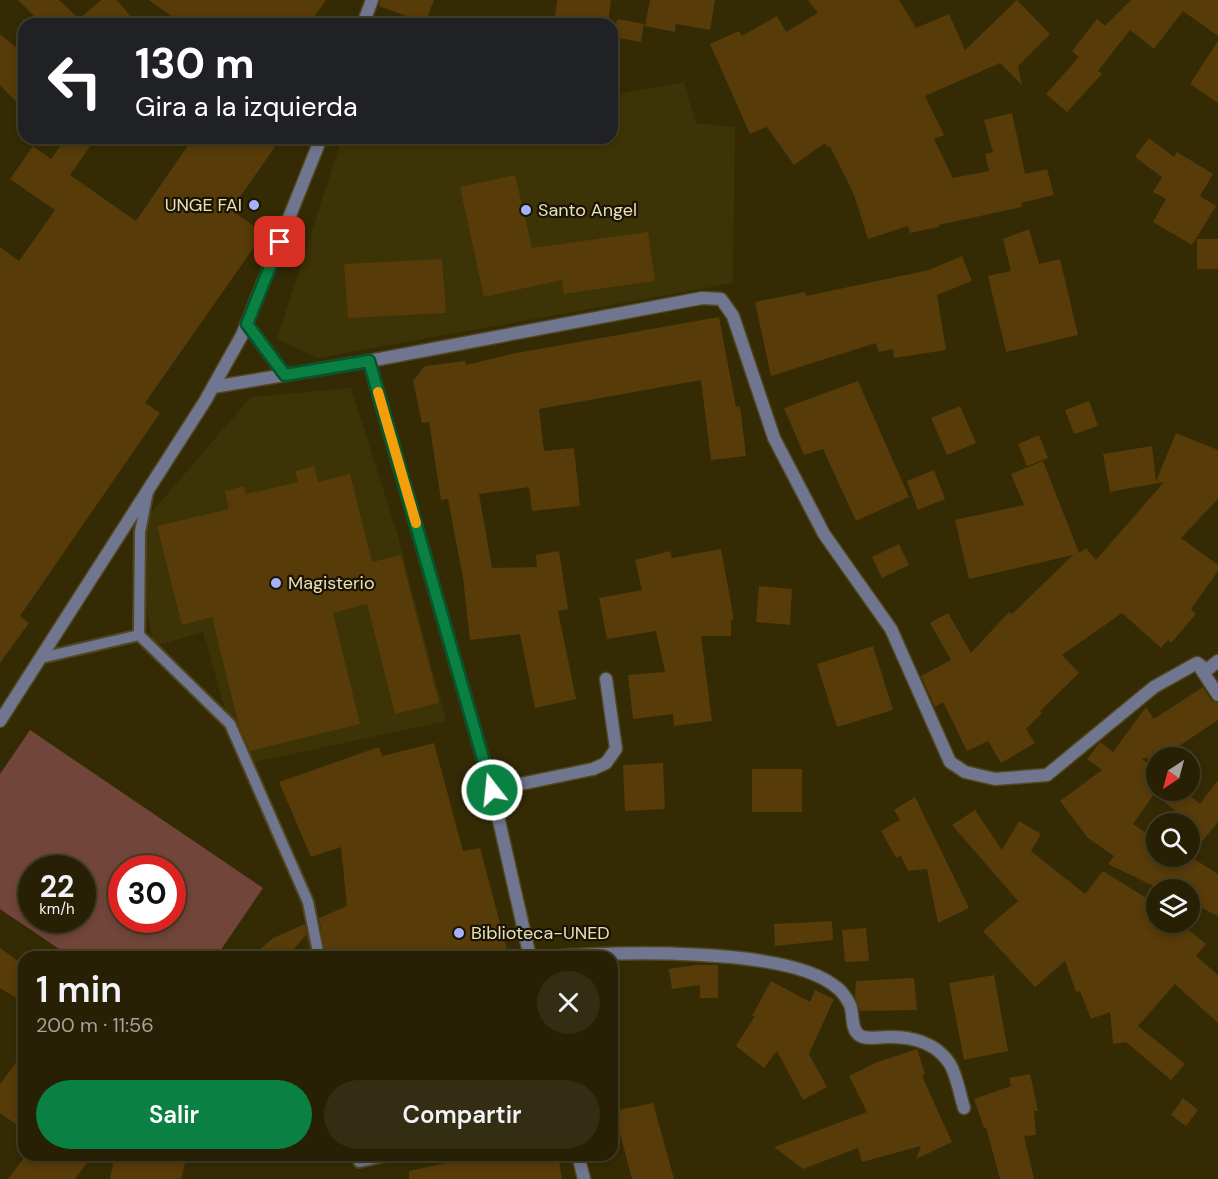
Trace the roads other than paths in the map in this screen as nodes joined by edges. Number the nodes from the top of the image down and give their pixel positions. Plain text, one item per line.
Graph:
1 (372, 0) edge
2 (365, 18) edge
3 (319, 144) edge
4 (247, 324) junction
5 (369, 361) junction
6 (285, 375) junction
7 (213, 387) junction
8 (149, 488) junction
9 (139, 635) junction
10 (40, 658) junction
11 (1218, 660) edge
12 (1197, 663) junction
13 (606, 679) dead end
14 (1218, 695) edge
15 (0, 721) edge
16 (492, 790) junction
17 (318, 951) edge
18 (529, 951) edge
19 (618, 952) edge
20 (964, 1108) dead end
21 (580, 1161) edge
22 (584, 1179) edge

1 - 2 street
3 - 4 street
4 - 6 street
4 - 7 street
5 - 6 street
5 - 12 street
5 - 16 street
6 - 7 street
7 - 8 street
8 - 9 lane
8 - 10 street
9 - 10 lane
9 - 17 lane
10 - 15 street
11 - 12 street
12 - 14 street
13 - 16 street
16 - 18 street
19 - 20 street
21 - 22 street

